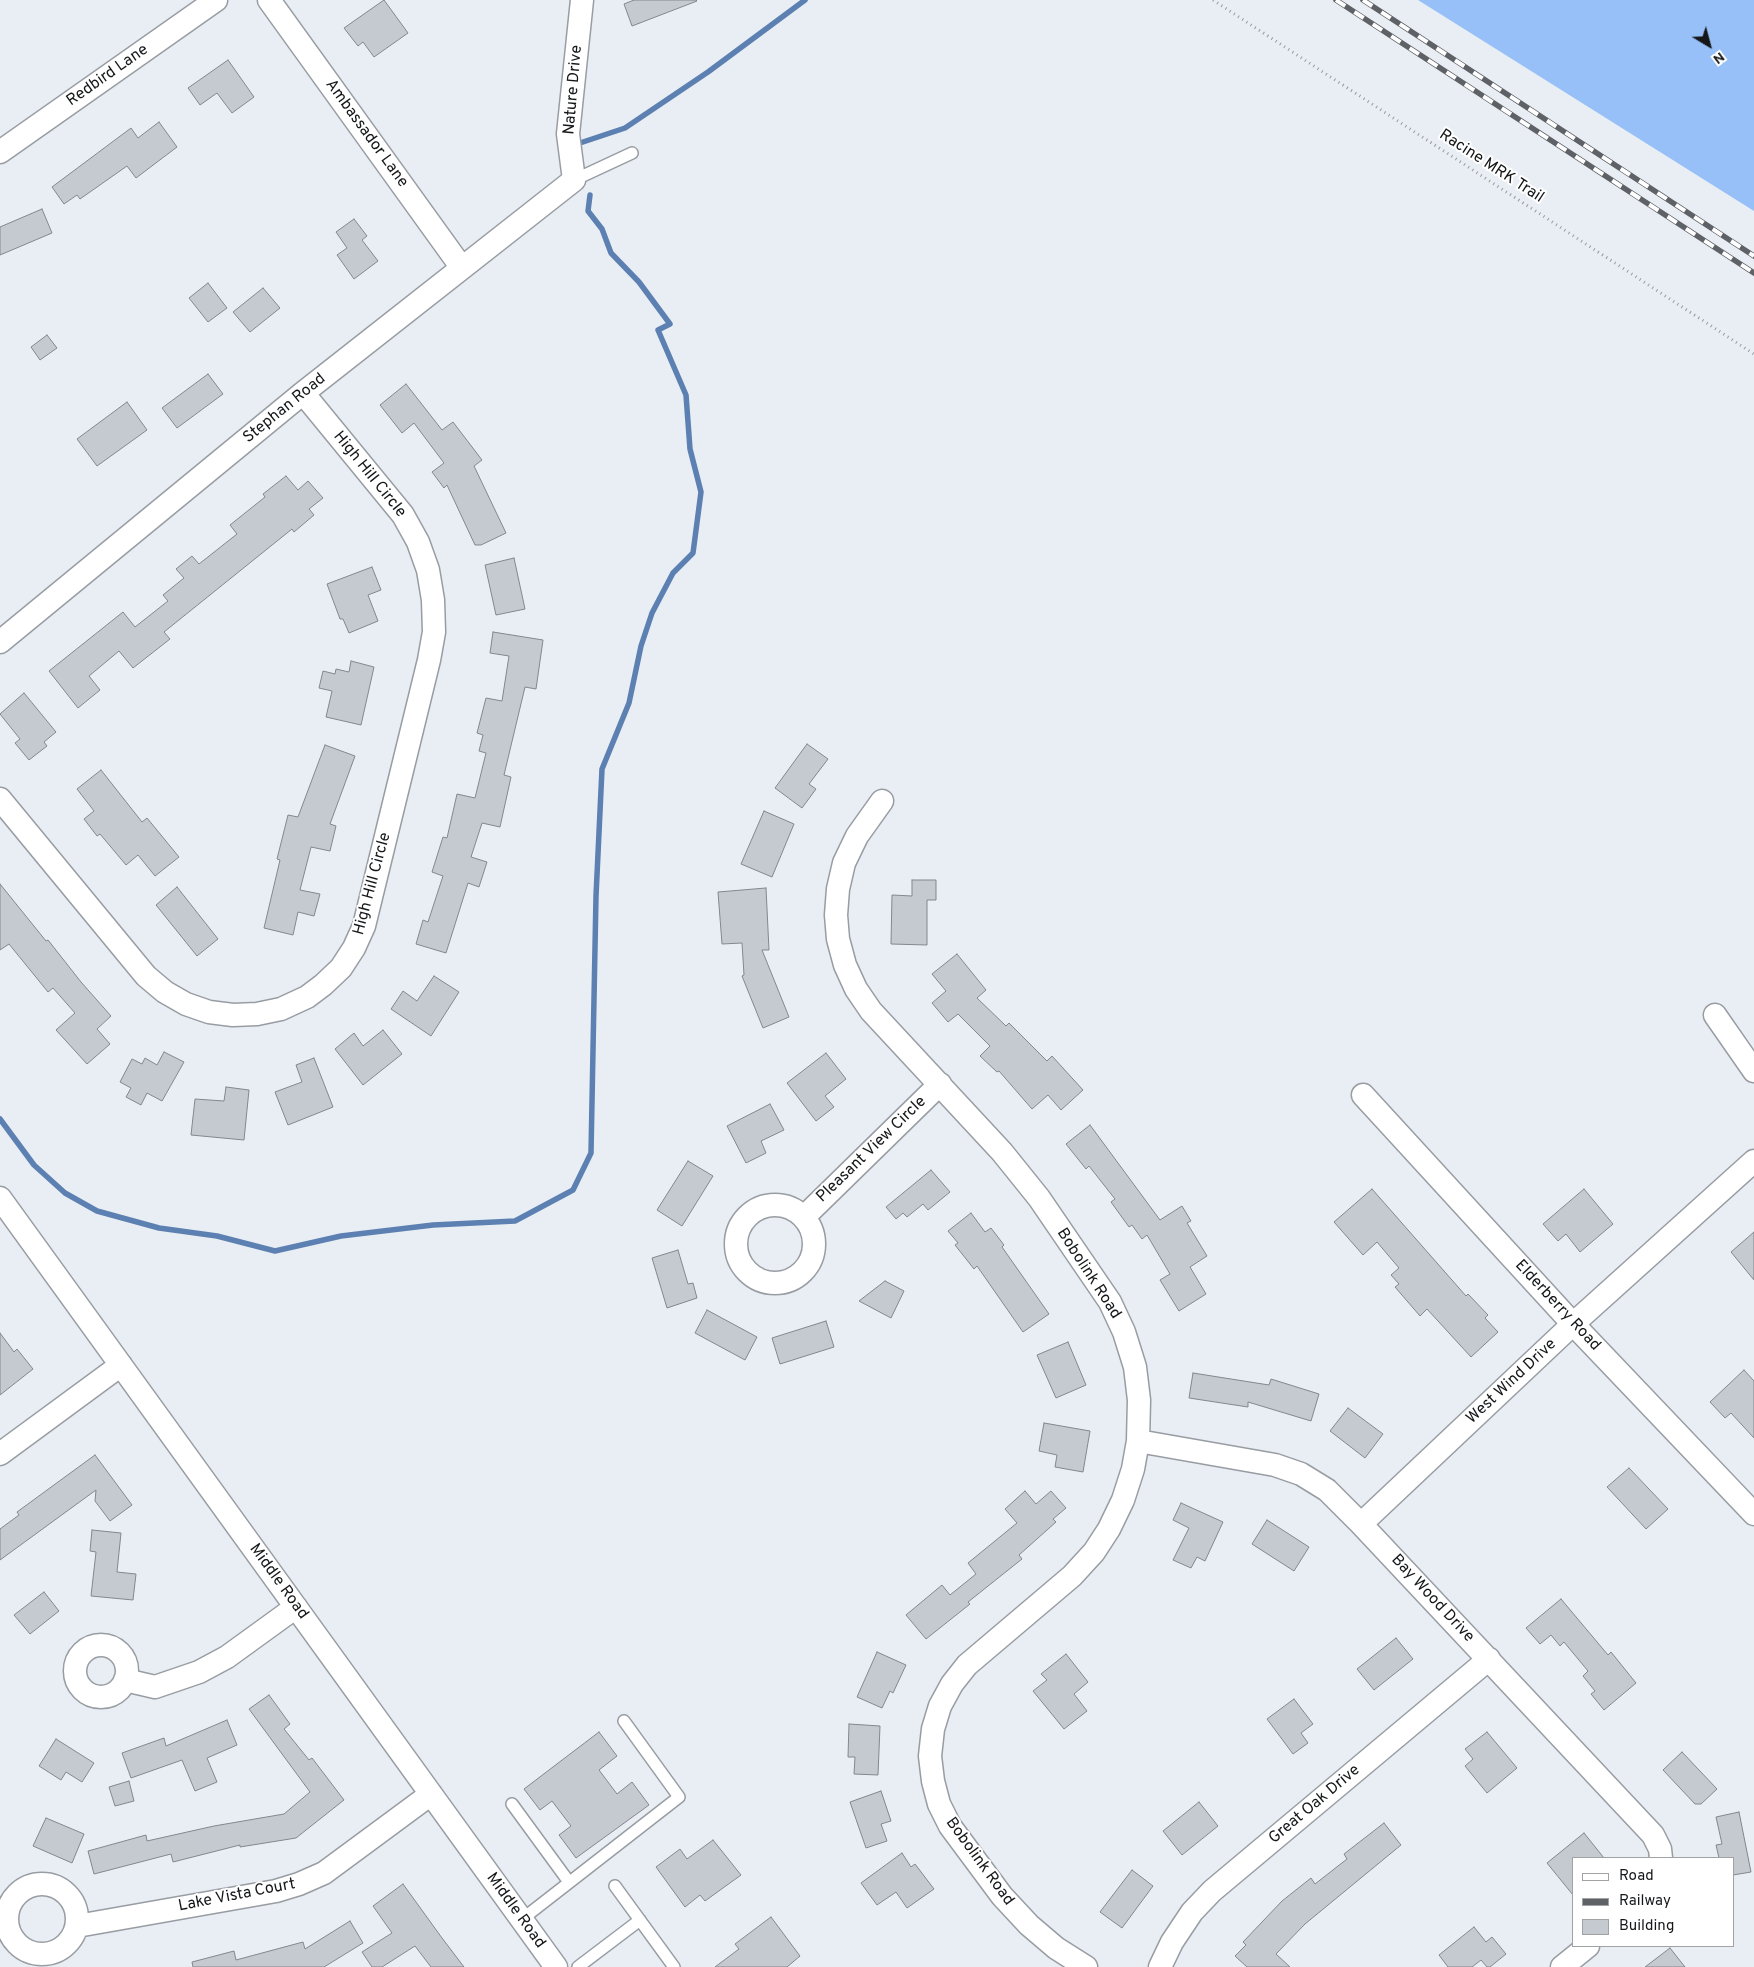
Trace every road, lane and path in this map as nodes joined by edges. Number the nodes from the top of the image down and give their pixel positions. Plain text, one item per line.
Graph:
1 (216, 0) edge
2 (269, 0) edge
3 (582, 0) edge
4 (1213, 0) edge
5 (0, 152) edge
6 (632, 153) dead end
7 (574, 180) junction
8 (462, 268) junction
9 (1754, 354) edge
10 (303, 393) junction
11 (0, 642) edge
12 (0, 799) edge
13 (882, 801) dead end
14 (1715, 1015) dead end
15 (1754, 1071) edge
16 (940, 1084) junction
17 (1363, 1095) dead end
18 (1754, 1161) edge
19 (0, 1198) edge
20 (804, 1217) dead end
21 (1572, 1324) junction
22 (121, 1365) junction
23 (1138, 1441) junction
24 (0, 1454) edge
25 (1754, 1514) edge
26 (1361, 1524) junction
27 (296, 1607) junction
28 (1489, 1659) junction
29 (126, 1680) dead end
30 (624, 1721) dead end
31 (431, 1794) junction
32 (512, 1804) dead end
33 (1661, 1857) edge
34 (569, 1882) junction
35 (615, 1886) dead end
36 (521, 1920) junction
37 (640, 1920) junction
38 (77, 1926) dead end
39 (1587, 1947) edge
40 (556, 1967) edge
41 (578, 1967) edge
42 (674, 1967) edge
43 (1086, 1967) edge
44 (1160, 1967) edge
45 (1562, 1967) edge

1 - 5 street, Redbird Lane
2 - 8 street, Ambassador Lane
3 - 7 street, Nature Drive
4 - 9 path, Racine MRK Trail
6 - 7 lane
7 - 8 street, Stephan Road
8 - 10 street, Stephan Road
10 - 11 street, Stephan Road
10 - 12 street, High Hill Circle
13 - 16 street, Bobolink Road
14 - 15 street
16 - 20 street, Pleasant View Circle
16 - 23 street, Bobolink Road
17 - 21 street, Elderberry Road
18 - 21 street, West Wind Drive
19 - 22 street, Middle Road
21 - 25 street, Elderberry Road
21 - 26 street, West Wind Drive
22 - 24 street
22 - 27 street, Middle Road
23 - 26 street, Bay Wood Drive
23 - 43 street, Bobolink Road
26 - 28 street, Bay Wood Drive
27 - 29 street
27 - 31 street, Middle Road
28 - 33 street, Bay Wood Drive
28 - 44 street, Great Oak Drive
30 - 34 lane
31 - 36 street, Middle Road
31 - 38 street, Lake Vista Court
32 - 34 lane
34 - 36 lane
35 - 37 lane
36 - 40 street, Middle Road
37 - 41 lane
37 - 42 lane
39 - 45 street

